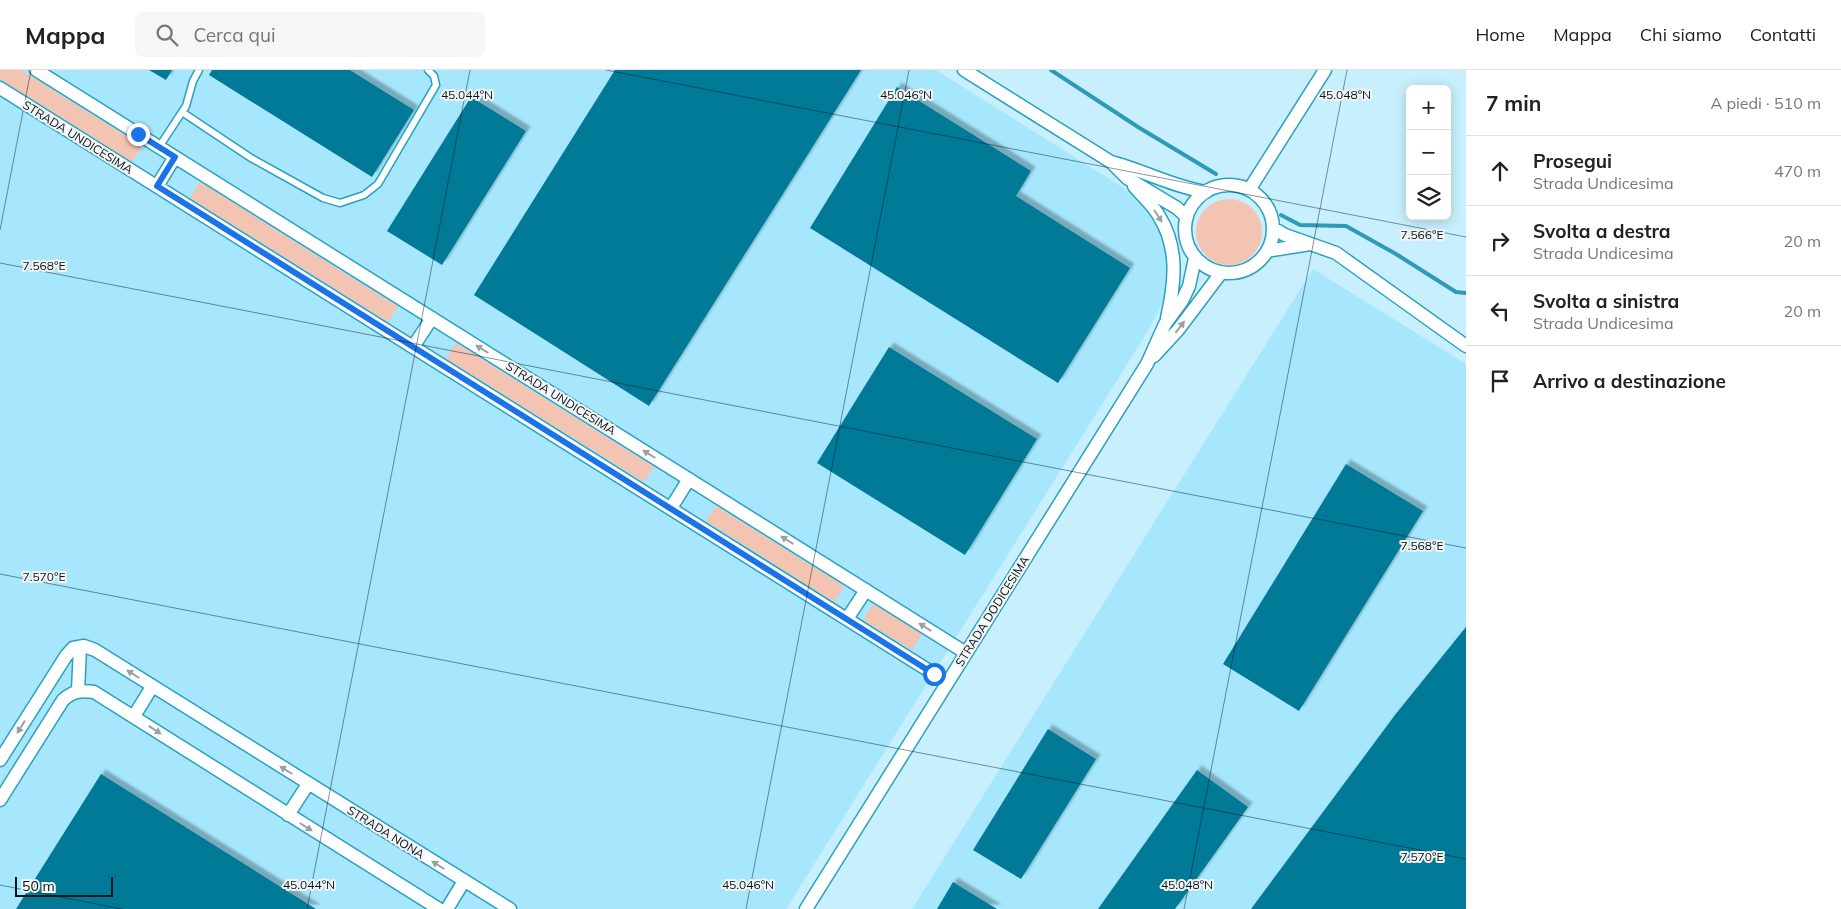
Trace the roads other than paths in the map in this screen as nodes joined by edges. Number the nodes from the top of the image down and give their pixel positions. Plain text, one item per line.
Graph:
1 (36, 70) edge
2 (199, 70) edge
3 (428, 70) edge
4 (964, 70) edge
5 (1325, 70) edge
6 (0, 88) edge
7 (182, 112) junction
8 (159, 147) junction
9 (175, 157) junction
10 (1111, 162) junction
11 (1127, 178) junction
12 (157, 186) junction
13 (1249, 190) junction
14 (1206, 192) junction
15 (1187, 217) junction
16 (1273, 228) junction
17 (1310, 244) junction
18 (1267, 251) junction
19 (1195, 258) junction
20 (1220, 273) junction
21 (432, 318) junction
22 (1165, 324) junction
23 (1466, 346) edge
24 (413, 347) junction
25 (1147, 364) junction
26 (689, 479) junction
27 (671, 508) junction
28 (866, 590) junction
29 (848, 619) junction
30 (80, 647) junction
31 (966, 652) junction
32 (948, 682) junction
33 (152, 686) junction
34 (78, 691) junction
35 (134, 716) junction
36 (0, 760) edge
37 (308, 784) junction
38 (0, 800) edge
39 (288, 815) junction
40 (464, 881) junction
41 (439, 909) edge
42 (447, 909) edge
43 (510, 909) edge
44 (806, 909) edge

1 - 8 street, STRADA UNDICESIMA
2 - 7 lane
3 - 7 lane
4 - 10 street
5 - 13 street
6 - 12 street, STRADA UNDICESIMA
7 - 8 lane
8 - 9 street, STRADA UNDICESIMA
9 - 12 street
9 - 21 street, STRADA UNDICESIMA
10 - 11 street
10 - 14 street
11 - 15 street
11 -> 22 street
12 - 24 street, STRADA UNDICESIMA
13 - 14 street
13 - 16 street
14 - 15 street
15 - 19 street
16 - 17 street
16 - 18 street
17 - 18 street
17 - 23 street
18 - 20 street
19 - 20 street
19 - 22 street
25 -> 20 street
21 - 24 street
26 -> 21 street, STRADA UNDICESIMA
22 - 25 street
24 - 27 street, STRADA UNDICESIMA
25 - 31 street, STRADA DODICESIMA
26 - 27 street
28 -> 26 street, STRADA UNDICESIMA
27 - 29 street, STRADA UNDICESIMA
28 - 29 street
31 -> 28 street, STRADA UNDICESIMA
29 - 32 street, STRADA UNDICESIMA
33 -> 30 street, STRADA NONA
30 - 34 street
30 -> 36 street
31 - 32 street, STRADA DODICESIMA
32 - 44 street, STRADA DODICESIMA
33 - 35 street
37 -> 33 street, STRADA NONA
34 - 35 street
34 - 38 street
35 -> 39 street
37 - 39 street
40 -> 37 street, STRADA NONA
39 -> 41 street
40 - 42 street
40 - 43 street, STRADA NONA

